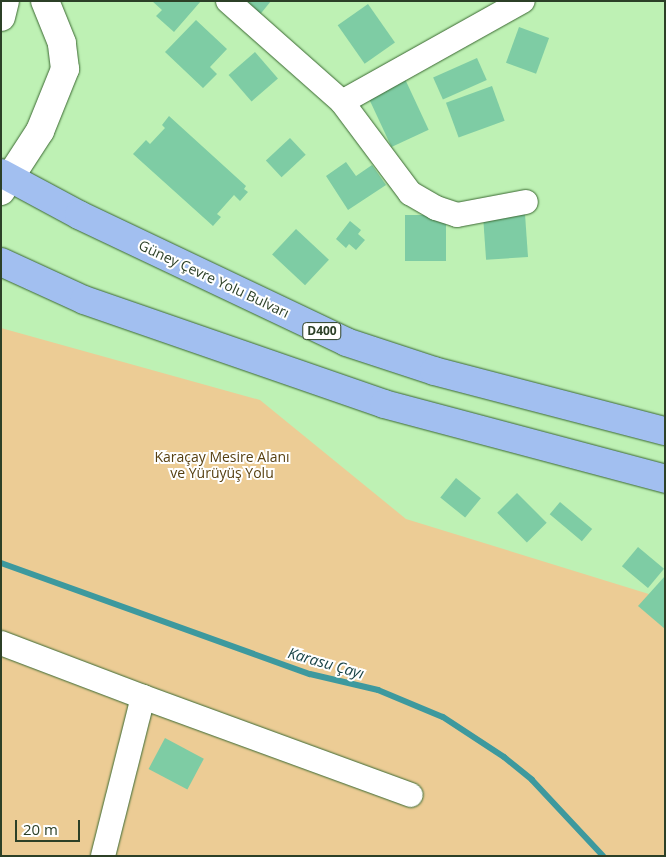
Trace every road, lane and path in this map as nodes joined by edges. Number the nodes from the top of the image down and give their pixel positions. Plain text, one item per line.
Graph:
1 (5, 1) edge
2 (45, 1) edge
3 (228, 1) edge
4 (522, 1) edge
5 (1, 17) edge
6 (342, 102) junction
7 (5, 181) edge
8 (526, 202) dead end
9 (1, 262) edge
10 (665, 431) edge
11 (665, 478) edge
12 (1, 643) edge
13 (143, 697) junction
14 (411, 795) dead end
15 (103, 856) edge

1 - 5 street
2 - 7 street
3 - 6 street
4 - 6 street
6 - 8 street
7 - 10 highway, Güney Çevre Yolu Bulvarı / D400
9 - 11 highway
12 - 13 street
13 - 14 street
13 - 15 street

